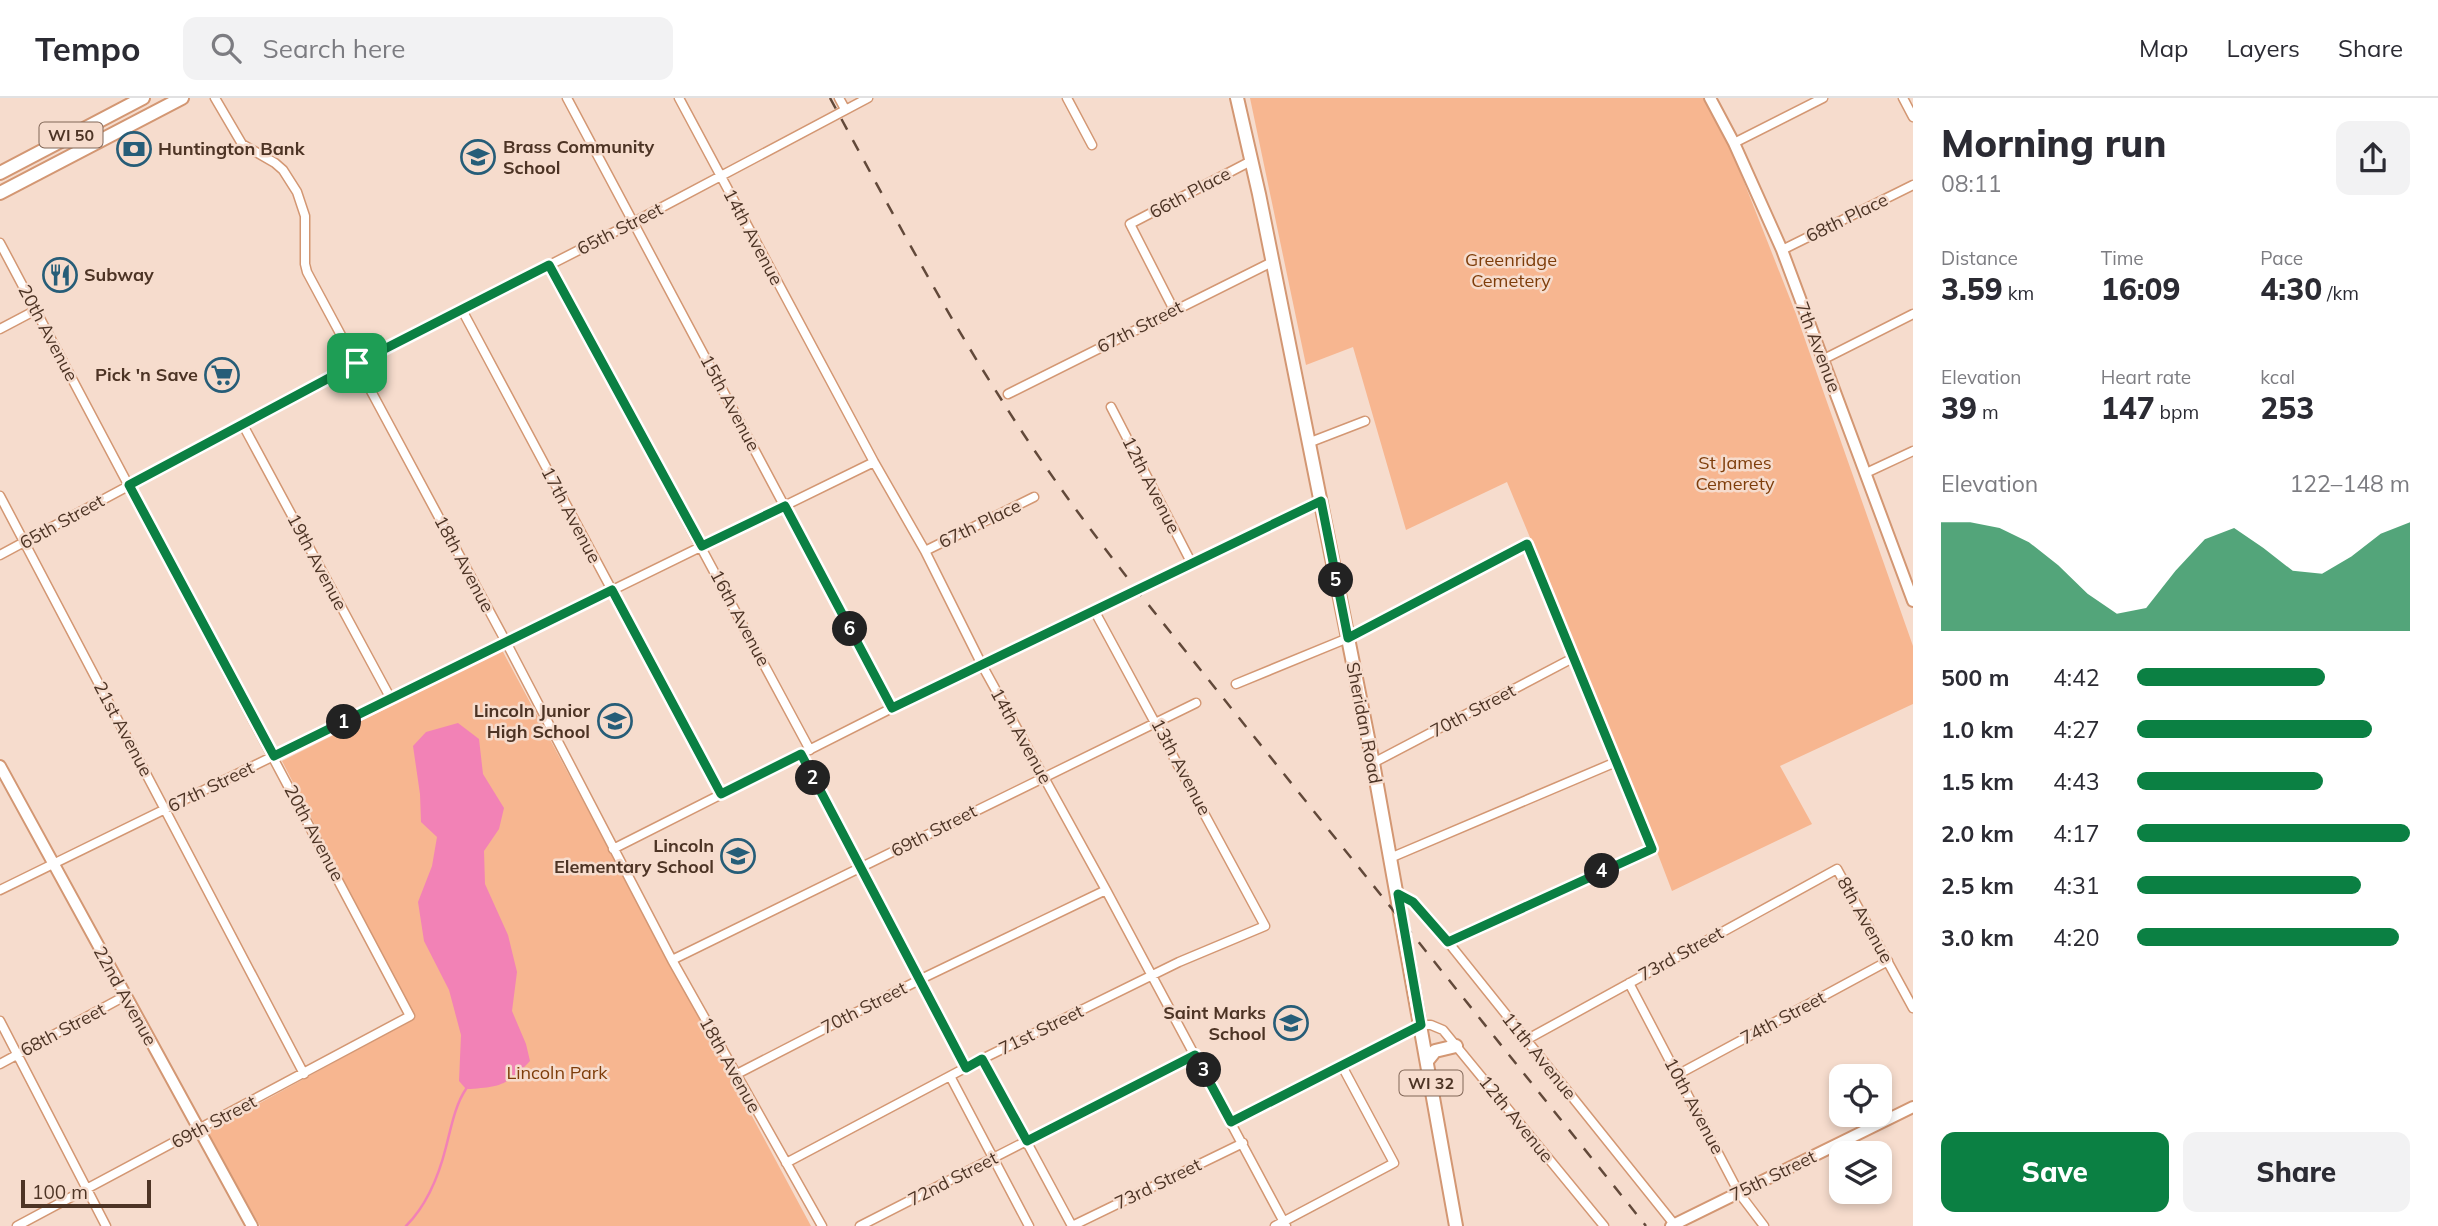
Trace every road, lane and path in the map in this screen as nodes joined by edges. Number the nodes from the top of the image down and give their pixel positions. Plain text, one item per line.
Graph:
1 (143, 98) edge
2 (182, 98) edge
3 (215, 98) edge
4 (567, 98) edge
5 (679, 98) edge
6 (839, 98) edge
7 (868, 98) edge
8 (1068, 98) edge
9 (1237, 98) edge
10 (1710, 98) edge
11 (1823, 98) edge
12 (1903, 98) edge
13 (1808, 101) edge
14 (845, 109) junction
15 (1913, 117) edge
16 (1734, 143) junction
17 (1092, 145) dead end
18 (1251, 161) junction
19 (0, 173) edge
20 (720, 176) junction
21 (1913, 185) edge
22 (0, 193) edge
23 (634, 222) junction
24 (1, 248) edge
25 (1782, 250) junction
26 (1272, 262) junction
27 (549, 265) junction
28 (36, 310) junction
29 (462, 310) junction
30 (1174, 310) junction
31 (1913, 314) edge
32 (0, 329) edge
33 (1822, 360) junction
34 (357, 363) junction
35 (1008, 394) dead end
36 (1111, 407) dead end
37 (1364, 421) dead end
38 (243, 425) junction
39 (1308, 443) junction
40 (1913, 451) edge
41 (874, 462) junction
42 (1867, 473) junction
43 (129, 485) junction
44 (0, 496) edge
45 (1034, 497) dead end
46 (1321, 501) junction
47 (785, 506) junction
48 (24, 543) junction
49 (702, 546) junction
50 (925, 551) junction
51 (0, 555) edge
52 (1191, 562) junction
53 (1910, 583) edge
54 (612, 590) junction
55 (1913, 601) edge
56 (1094, 610) junction
57 (1348, 638) junction
58 (506, 642) junction
59 (1573, 658) junction
60 (982, 665) junction
61 (1236, 684) dead end
62 (391, 699) junction
63 (1196, 703) dead end
64 (892, 708) junction
65 (1157, 722) junction
66 (805, 752) junction
67 (274, 756) junction
68 (1616, 762) junction
69 (1373, 763) junction
70 (0, 766) edge
71 (1043, 776) junction
72 (721, 794) junction
73 (166, 809) junction
74 (613, 849) junction
75 (1390, 858) junction
76 (53, 865) junction
77 (859, 868) junction
78 (1837, 869) joint
79 (0, 890) edge
80 (1106, 890) junction
81 (1398, 894) junction
82 (1265, 926) joint
83 (1448, 942) junction
84 (672, 960) junction
85 (1888, 961) junction
86 (1153, 975) junction
87 (921, 979) junction
88 (1629, 983) junction
89 (125, 996) junction
90 (1913, 1008) edge
91 (410, 1016) joint
92 (0, 1021) edge
93 (1421, 1025) junction
94 (1526, 1040) junction
95 (1456, 1046) junction
96 (18, 1055) junction
97 (1195, 1055) junction
98 (982, 1059) junction
99 (1427, 1061) junction
100 (0, 1064) edge
101 (1342, 1066) junction
102 (966, 1068) junction
103 (304, 1074) junction
104 (735, 1075) junction
105 (1677, 1075) junction
106 (950, 1076) junction
107 (1913, 1107) edge
108 (1231, 1122) junction
109 (200, 1130) junction
110 (1027, 1141) junction
111 (1243, 1143) junction
112 (994, 1158) junction
113 (786, 1163) junction
114 (87, 1189) junction
115 (1739, 1193) junction
116 (1281, 1225) edge
117 (1672, 1225) edge
118 (17, 1226) edge
119 (106, 1226) edge
120 (252, 1226) edge
121 (822, 1226) edge
122 (860, 1226) edge
123 (1029, 1226) edge
124 (1072, 1226) edge
125 (1456, 1226) edge
126 (1604, 1226) edge
127 (1764, 1226) edge

1 - 19 main road, WI 50
2 - 22 main road, WI 50
3 - 34 street, 18th Avenue
4 - 23 street, 15th Avenue
5 - 20 street, 14th Avenue
6 - 14 street
7 - 14 street, 65th Street
8 - 17 street
9 - 18 main road, Sheridan Road / WI 32
10 - 16 street, 7th Avenue
11 - 13 street
12 - 15 street
13 - 16 street
14 - 20 street, 65th Street
16 - 25 street, 7th Avenue
18 - 26 main road, Sheridan Road / WI 32
18 - 30 street, 66th Place
20 - 23 street, 65th Street
20 - 41 street, 14th Avenue
21 - 25 street, 68th Place
23 - 27 street, 65th Street
23 - 47 street, 15th Avenue
24 - 28 street, 20th Avenue
25 - 33 street, 7th Avenue
26 - 30 street, 67th Street
26 - 39 main road, Sheridan Road / WI 32
27 - 29 street, 65th Street
27 - 49 street, 16th Avenue
28 - 32 street
28 - 43 street, 20th Avenue
29 - 34 street, 65th Street
29 - 54 street, 17th Avenue
30 - 35 street, 67th Street
31 - 33 street
33 - 42 street, 7th Avenue
34 - 38 street, 65th Street
34 - 58 street, 18th Avenue
36 - 52 street, 12th Avenue
37 - 39 street
38 - 43 street, 65th Street
38 - 62 street, 19th Avenue
39 - 46 main road, Sheridan Road / WI 32
40 - 42 street
41 - 47 street, 67th Street
41 - 50 street, 14th Avenue
42 - 53 street, 7th Avenue
43 - 48 street, 65th Street
43 - 67 street, 20th Avenue
44 - 48 street, 21st Avenue
45 - 50 street, 67th Place
46 - 52 street
46 - 57 main road, Sheridan Road / WI 32
47 - 49 street, 67th Street
47 - 64 street, 15th Avenue
48 - 51 street, 65th Street
48 - 73 street, 21st Avenue
49 - 54 street, 67th Street
49 - 66 street, 16th Avenue
50 - 60 street, 14th Avenue
52 - 56 street
53 - 55 street, 7th Avenue
54 - 58 street, 67th Street
54 - 72 street, 17th Avenue
56 - 60 street
56 - 65 street, 13th Avenue
57 - 59 street
57 - 61 street
57 - 69 main road, Sheridan Road / WI 32
58 - 62 street, 67th Street
58 - 74 street, 18th Avenue
59 - 68 street
59 - 69 street, 70th Street
60 - 64 street
60 - 71 street, 14th Avenue
62 - 67 street, 67th Street
63 - 65 street, 69th Street
64 - 66 street
65 - 71 street, 69th Street
65 - 82 street, 13th Avenue
66 - 72 street
66 - 77 street, 16th Avenue
67 - 73 street, 67th Street
67 - 91 street, 20th Avenue
68 - 75 street
68 - 83 street
69 - 75 main road, Sheridan Road / WI 32
70 - 76 street, 22nd Avenue
71 - 77 street, 69th Street
71 - 80 street, 14th Avenue
72 - 74 street
73 - 76 street, 67th Street
73 - 103 street, 21st Avenue
74 - 84 street, 18th Avenue
75 - 81 main road, Sheridan Road / WI 32
76 - 79 street, 67th Street
76 - 89 street, 22nd Avenue
77 - 84 street, 69th Street
77 - 87 street, 16th Avenue
78 - 85 street, 8th Avenue
78 - 88 street, 73rd Street
80 - 86 street, 14th Avenue
80 - 87 street, 70th Street
81 - 83 street, 11th Avenue
81 - 93 main road, Sheridan Road / WI 32
82 - 86 street, 71st Street
83 - 94 street, 11th Avenue
84 - 104 street, 18th Avenue
85 - 90 street, 8th Avenue
85 - 105 street, 74th Street
86 - 97 street, 14th Avenue
86 - 98 street, 71st Street
87 - 102 street, 16th Avenue
87 - 104 street, 70th Street
88 - 94 street, 73rd Street
88 - 105 street, 10th Avenue
89 - 96 street, 68th Street
89 - 109 street, 22nd Avenue
91 - 103 street, 69th Street
92 - 96 street
93 - 95 street, 12th Avenue
93 - 99 main road, Sheridan Road / WI 32
93 - 101 street
94 - 117 street, 11th Avenue
95 - 99 main road
95 - 126 street, 12th Avenue
96 - 100 street, 68th Street
96 - 114 street
97 - 108 street, 14th Avenue
97 - 110 street, 72nd Street
98 - 102 street, 71st Street
98 - 110 street
99 - 125 main road, Sheridan Road / WI 32
101 - 108 street
101 - 116 street
102 - 106 street, 71st Street
103 - 109 street, 69th Street
104 - 113 street, 18th Avenue
105 - 115 street, 10th Avenue
106 - 112 street
106 - 113 street, 71st Street
107 - 115 street, 75th Street
108 - 111 street, 14th Avenue
109 - 114 street, 69th Street
109 - 120 street, 22nd Avenue
110 - 112 street, 72nd Street
110 - 124 street
111 - 116 street, 14th Avenue
111 - 124 street, 73rd Street
112 - 122 street, 72nd Street
112 - 123 street
113 - 121 street, 18th Avenue
114 - 118 street, 69th Street
114 - 119 street
115 - 117 street, 75th Street
115 - 127 street, 10th Avenue

